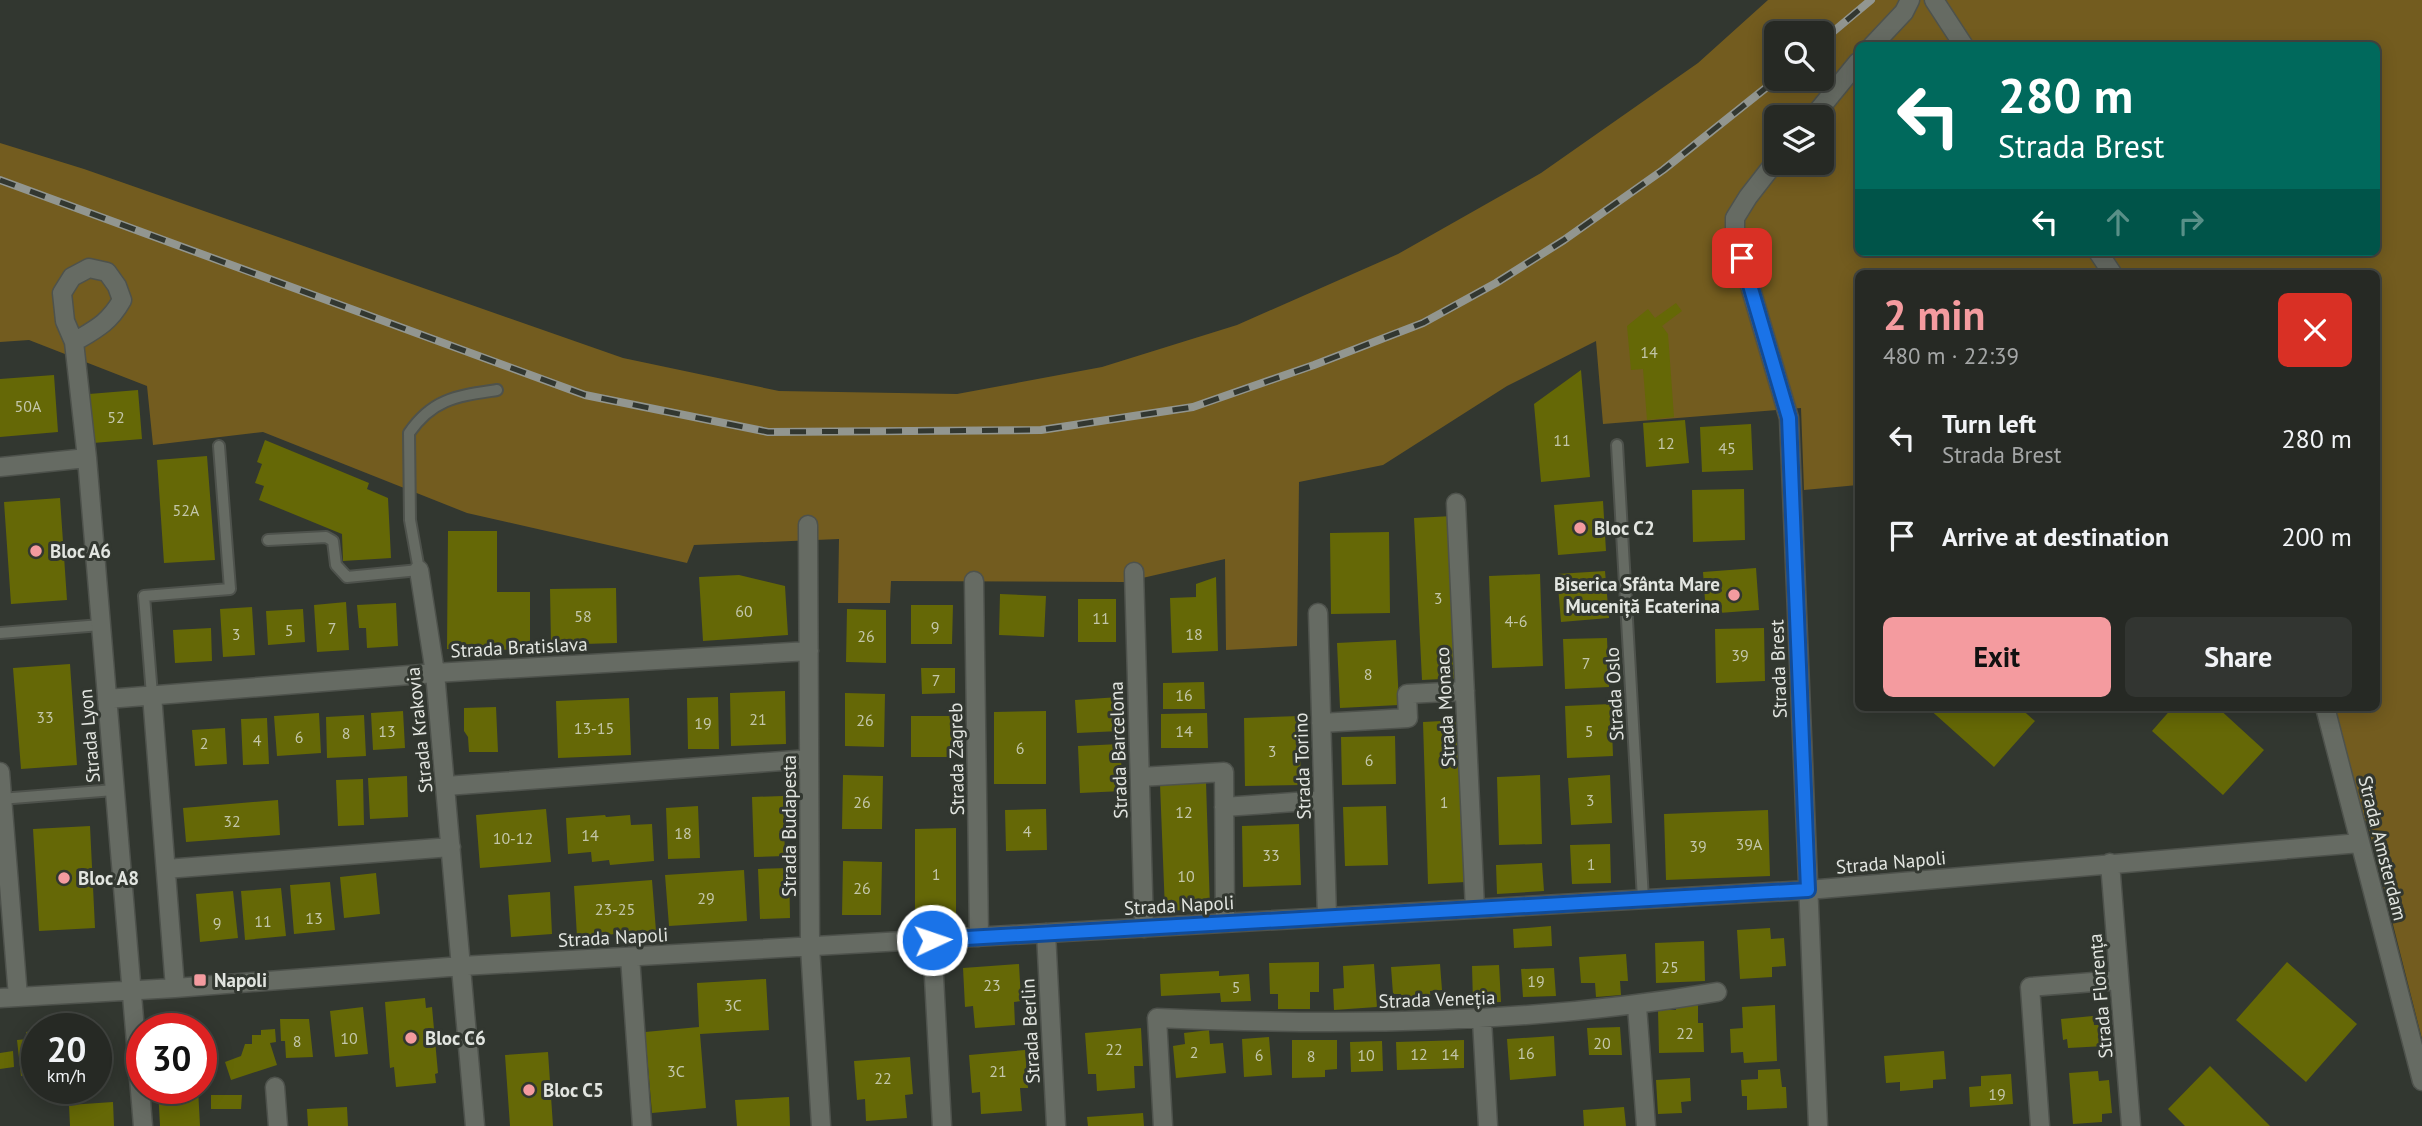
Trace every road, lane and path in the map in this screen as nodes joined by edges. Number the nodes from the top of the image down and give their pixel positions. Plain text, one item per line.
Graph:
1 (1910, 0) edge
2 (1934, 0) edge
3 (1876, 42) edge
4 (1961, 42) edge
5 (1855, 66) edge
6 (1823, 105) edge
7 (1765, 175) edge
8 (74, 342) dead end
9 (497, 390) dead end
10 (1617, 445) dead end
11 (219, 446) dead end
12 (87, 458) junction
13 (0, 467) edge
14 (1456, 503) dead end
15 (808, 524) dead end
16 (268, 540) dead end
17 (419, 570) junction
18 (1134, 572) dead end
19 (974, 581) dead end
20 (1318, 613) dead end
21 (101, 625) junction
22 (0, 633) edge
23 (809, 651) junction
24 (435, 673) junction
25 (1465, 691) junction
26 (152, 695) junction
27 (107, 699) junction
28 (2326, 711) edge
29 (1321, 723) junction
30 (809, 760) junction
31 (0, 772) edge
32 (1140, 777) junction
33 (446, 786) junction
34 (114, 790) junction
35 (1, 799) edge
36 (1323, 800) junction
37 (1224, 807) junction
38 (2360, 843) junction
39 (451, 847) junction
40 (2110, 863) junction
41 (166, 869) junction
42 (1808, 890) junction
43 (1643, 900) junction
44 (1475, 909) junction
45 (1327, 917) junction
46 (1225, 923) junction
47 (1143, 928) junction
48 (1046, 933) junction
49 (979, 937) junction
50 (932, 940) junction
51 (810, 947) junction
52 (630, 957) junction
53 (462, 966) junction
54 (2119, 980) junction
55 (175, 988) junction
56 (130, 990) junction
57 (1717, 992) dead end
58 (9, 997) edge
59 (1637, 1006) junction
60 (1482, 1020) junction
61 (2422, 1081) edge
62 (275, 1087) dead end
63 (143, 1126) edge
64 (278, 1126) edge
65 (475, 1126) edge
66 (642, 1126) edge
67 (821, 1126) edge
68 (942, 1126) edge
69 (1056, 1126) edge
70 (1163, 1126) edge
71 (1488, 1126) edge
72 (1646, 1126) edge
73 (1818, 1126) edge
74 (2040, 1126) edge
75 (2131, 1126) edge

1 - 3 street
2 - 4 street
5 - 6 street
7 - 42 street, Strada Brest
8 - 12 street, Strada Lyon
9 - 17 lane, Strada Krakovia
10 - 43 lane, Strada Oslo
11 - 26 lane
12 - 13 street
12 - 21 street, Strada Lyon
14 - 25 street, Strada Monaco
15 - 23 street, Strada Budapesta
16 - 17 lane
17 - 24 street, Strada Krakovia
18 - 32 street, Strada Barcelona
19 - 49 street, Strada Zagreb
20 - 29 street, Strada Torino
21 - 22 lane
21 - 27 street, Strada Lyon
23 - 24 street, Strada Bratislava
23 - 30 street, Strada Budapesta
24 - 26 street, Strada Bratislava
24 - 33 street, Strada Krakovia
25 - 29 street
25 - 44 street, Strada Monaco
26 - 27 street, Strada Bratislava
26 - 41 street
27 - 34 street, Strada Lyon
28 - 38 street, Strada Amsterdam
29 - 36 street, Strada Torino
30 - 33 street
30 - 51 street, Strada Budapesta
31 - 35 street
32 - 37 street
32 - 47 street, Strada Barcelona
33 - 39 street, Strada Krakovia
34 - 35 lane
34 - 56 street, Strada Lyon
35 - 58 street
36 - 37 street
36 - 45 street, Strada Torino
37 - 46 street
38 - 40 street, Strada Napoli
38 - 61 street, Strada Amsterdam
39 - 41 street
39 - 53 street, Strada Krakovia
40 - 42 street, Strada Napoli
40 - 54 street, Strada Florența
41 - 55 street
42 - 43 street, Strada Napoli
42 - 73 street, Strada Brest
43 - 44 street, Strada Napoli
44 - 45 street, Strada Napoli
45 - 46 street, Strada Napoli
46 - 47 street, Strada Napoli
47 - 48 street, Strada Napoli
48 - 49 street, Strada Napoli
48 - 69 street, Strada Berlin
49 - 50 street, Strada Napoli
50 - 51 street, Strada Napoli
50 - 68 street
51 - 52 street, Strada Napoli
51 - 67 street, Strada Budapesta
52 - 53 street, Strada Napoli
52 - 66 street
53 - 55 street, Strada Napoli
53 - 65 street, Strada Krakovia
54 - 74 street
54 - 75 street, Strada Florența
55 - 56 street, Strada Napoli
56 - 58 street, Strada Napoli
56 - 63 street, Strada Lyon
57 - 59 street, Strada Veneția
59 - 60 street, Strada Veneția
59 - 72 street
60 - 70 street, Strada Veneția
60 - 71 street
62 - 64 street

